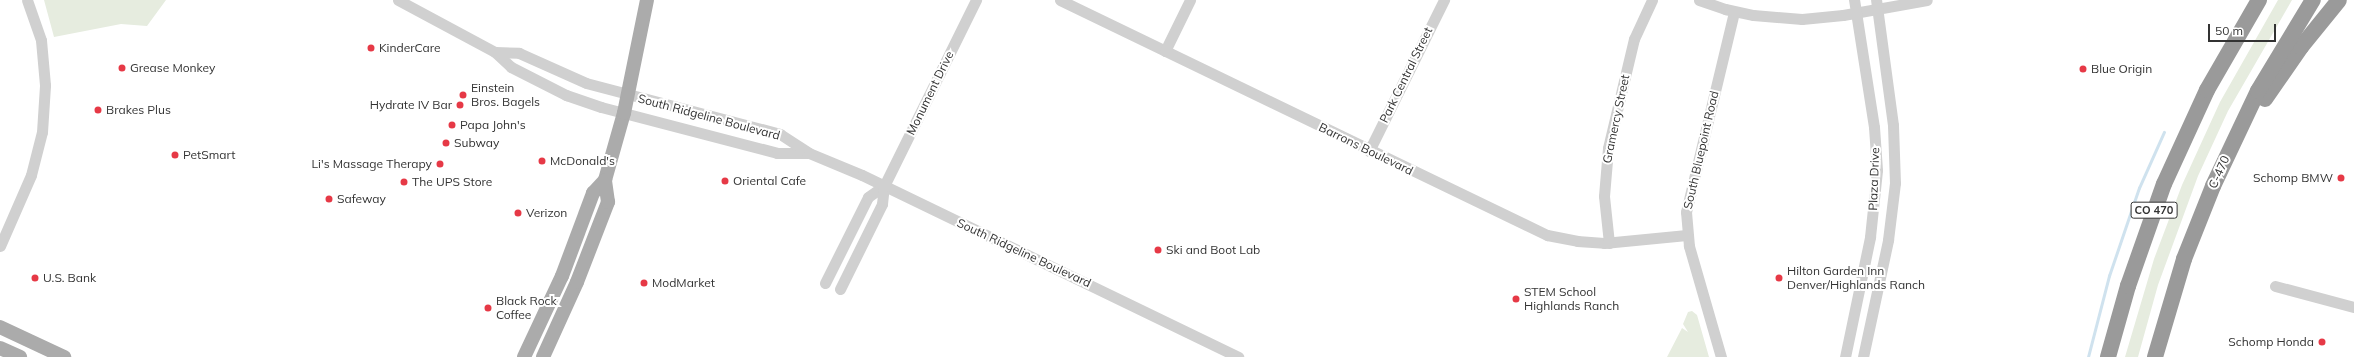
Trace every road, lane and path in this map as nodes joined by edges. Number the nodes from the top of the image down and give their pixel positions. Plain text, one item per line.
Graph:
1 (27, 0) edge
2 (398, 0) edge
3 (647, 0) edge
4 (976, 0) edge
5 (1060, 0) edge
6 (1190, 0) edge
7 (1444, 0) edge
8 (1652, 0) edge
9 (1699, 0) edge
10 (1854, 0) edge
11 (1927, 0) edge
12 (2249, 0) edge
13 (2259, 0) edge
14 (2313, 0) edge
15 (2339, 0) edge
16 (1877, 4) edge
17 (1734, 12) junction
18 (1857, 13) junction
19 (1165, 51) junction
20 (496, 52) junction
21 (2218, 71) junction
22 (628, 96) junction
23 (624, 113) junction
24 (1370, 151) junction
25 (808, 153) junction
26 (605, 180) junction
27 (884, 186) junction
28 (1687, 235) junction
29 (1609, 243) junction
30 (2190, 244) junction
31 (0, 246) edge
32 (825, 283) dead end
33 (2275, 286) dead end
34 (840, 289) dead end
35 (2354, 307) edge
36 (0, 327) edge
37 (0, 348) edge
38 (20, 357) edge
39 (64, 357) edge
40 (524, 357) edge
41 (543, 357) edge
42 (1238, 357) edge
43 (1721, 357) edge
44 (1845, 357) edge
45 (1863, 357) edge
46 (2108, 357) edge
47 (2155, 357) edge

1 - 31 street
2 - 20 street
3 - 22 main road
4 - 27 street, Monument Drive
5 - 19 street, Barrons Boulevard
6 - 19 street
7 - 24 street, Park Central Street
8 - 29 street, Gramercy Street
9 - 17 street
10 - 18 street, Plaza Drive
11 - 16 street
12 - 21 highway
13 - 21 highway, CO 470
14 - 30 highway, C-470
15 - 30 highway
16 - 18 street
16 - 45 street, Plaza Drive
17 - 18 street
17 - 28 street, South Bluepoint Road
18 - 44 street, Plaza Drive
19 - 24 street, Barrons Boulevard
20 - 22 street, South Ridgeline Boulevard
20 - 23 street, South Ridgeline Boulevard
21 - 46 highway, CO 470
22 - 23 main road
22 - 25 street, South Ridgeline Boulevard
23 - 25 street, South Ridgeline Boulevard
23 - 26 main road
24 - 29 street, Barrons Boulevard
25 - 27 street, South Ridgeline Boulevard
26 - 40 main road
26 - 41 main road
27 - 32 street, Monument Drive
27 - 34 street, Monument Drive
27 - 42 street, South Ridgeline Boulevard
28 - 29 street, Barrons Boulevard
28 - 43 street, South Bluepoint Road
30 - 47 highway, C-470
33 - 35 street
36 - 39 main road
37 - 38 main road

